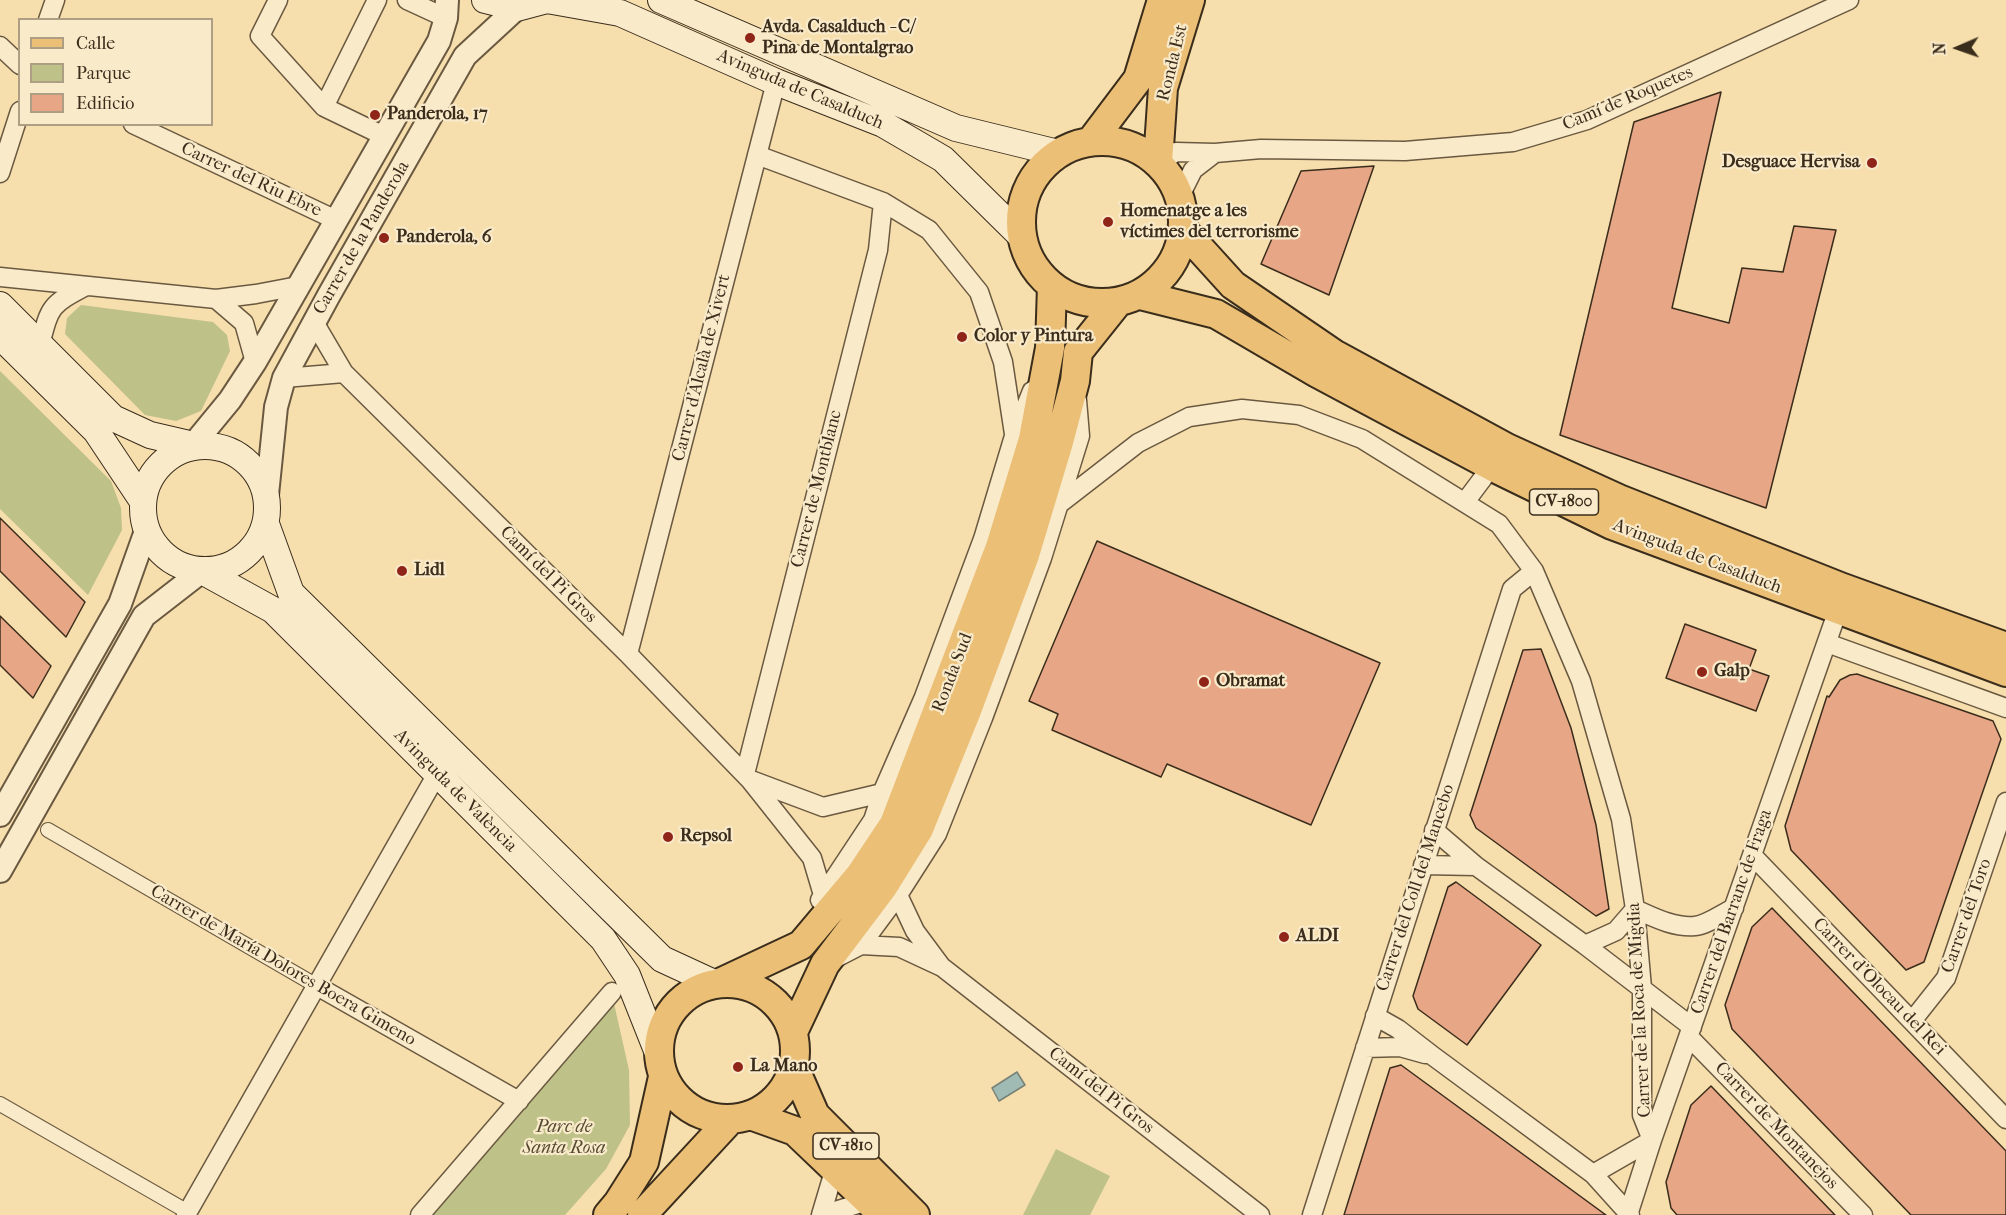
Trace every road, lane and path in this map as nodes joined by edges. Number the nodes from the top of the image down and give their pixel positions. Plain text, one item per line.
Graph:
1 (55, 0) edge
2 (278, 0) edge
3 (377, 0) edge
4 (407, 0) edge
5 (485, 0) edge
6 (547, 0) edge
7 (661, 0) edge
8 (1162, 0) edge
9 (1190, 0) edge
10 (1848, 0) edge
11 (517, 8) junction
12 (446, 9) edge
13 (49, 18) edge
14 (0, 46) edge
15 (18, 63) edge
16 (776, 82) junction
17 (324, 107) junction
18 (18, 117) edge
19 (137, 126) edge
20 (384, 136) junction
21 (1092, 140) junction
22 (1058, 153) junction
23 (1215, 153) junction
24 (757, 155) junction
25 (1159, 162) junction
26 (0, 173) edge
27 (1180, 196) junction
28 (883, 202) junction
29 (336, 220) junction
30 (1184, 231) junction
31 (1022, 237) junction
32 (0, 277) edge
33 (86, 286) junction
34 (298, 286) junction
35 (1052, 286) junction
36 (1129, 298) junction
37 (216, 299) junction
38 (0, 305) edge
39 (314, 322) junction
40 (0, 336) edge
41 (40, 345) junction
42 (1050, 348) junction
43 (255, 362) junction
44 (344, 373) junction
45 (284, 378) junction
46 (1075, 381) junction
47 (1014, 436) junction
48 (193, 445) junction
49 (1483, 478) dead end
50 (267, 495) junction
51 (142, 500) junction
52 (1466, 502) junction
53 (1058, 506) junction
54 (266, 524) junction
55 (146, 531) junction
56 (203, 571) junction
57 (1534, 571) junction
58 (1838, 610) junction
59 (1827, 643) junction
60 (2006, 647) edge
61 (628, 654) junction
62 (2006, 672) edge
63 (2006, 708) edge
64 (437, 774) junction
65 (747, 777) junction
66 (882, 793) junction
67 (2006, 802) edge
68 (0, 815) edge
69 (48, 830) dead end
70 (1434, 830) junction
71 (1752, 855) junction
72 (1423, 865) junction
73 (1476, 866) junction
74 (0, 871) edge
75 (823, 895) junction
76 (898, 895) junction
77 (1734, 908) junction
78 (1635, 909) junction
79 (801, 945) junction
80 (861, 945) junction
81 (1585, 945) junction
82 (825, 964) junction
83 (942, 968) junction
84 (718, 983) junction
85 (317, 986) junction
86 (1642, 988) junction
87 (612, 992) dead end
88 (1375, 1016) junction
89 (1912, 1021) junction
90 (793, 1032) junction
91 (1690, 1032) junction
92 (1365, 1048) junction
93 (1433, 1056) junction
94 (660, 1065) junction
95 (794, 1067) junction
96 (519, 1101) junction
97 (0, 1104) edge
98 (741, 1118) junction
99 (2006, 1119) edge
100 (1652, 1140) junction
101 (835, 1168) junction
102 (1593, 1174) junction
103 (669, 1186) junction
104 (875, 1208) edge
105 (189, 1214) edge
106 (1629, 1214) edge
107 (420, 1215) edge
108 (608, 1215) edge
109 (642, 1215) edge
110 (657, 1215) edge
111 (822, 1215) edge
112 (836, 1215) edge
113 (915, 1215) edge
114 (1260, 1215) edge
115 (1312, 1215) edge
116 (1863, 1215) edge

1 - 13 street
2 - 17 street
3 - 17 street
4 - 12 street
5 - 11 main road
6 - 11 main road
6 - 16 main road, Avinguda de Casalduch
7 - 22 main road, Avinguda de Casalduch
8 - 21 main road, Ronda Est
9 - 25 main road, Ronda Est
10 - 23 street, Camí de Roquetes
11 - 39 street, Carrer de la Panderola
12 - 20 street, Carrer de la Panderola
14 - 15 street
16 - 24 street, Carrer d'Alcalà de Xivert
16 - 31 main road, Avinguda de Casalduch
17 - 20 street
18 - 26 street
19 - 29 street, Carrer del Riu Ebre
20 - 29 street, Carrer de la Panderola
21 - 22 main road
21 - 25 main road
22 - 31 main road
23 - 25 street, Camí de Roquetes
23 - 27 street
24 - 28 street
24 - 61 street, Carrer d'Alcalà de Xivert
25 - 27 main road
27 - 30 main road
28 - 47 street
28 - 65 street, Carrer de Montblanc
29 - 34 street, Carrer de la Panderola
30 - 36 main road
30 - 60 main road, Avinguda de Casalduch / CV-1800
31 - 35 main road
32 - 33 street, Carrer de la Panderola
33 - 37 street, Carrer de la Panderola
33 - 41 street
34 - 37 street, Carrer de la Panderola
34 - 43 street, Carrer de la Panderola
35 - 36 main road
35 - 42 main road, Ronda Sud
36 - 46 main road, Ronda Sud
36 - 58 main road, Avinguda de Casalduch / CV-1800
37 - 43 street
38 - 41 main road
39 - 44 street, Camí del Pi Gros
39 - 45 street, Carrer de la Panderola
40 - 51 main road
41 - 48 main road
42 - 47 street
42 - 79 main road, Ronda Sud
43 - 48 street, Carrer de la Panderola
44 - 45 street
44 - 61 street, Camí del Pi Gros
45 - 50 street, Carrer de la Panderola
46 - 53 street, Ronda Sud
46 - 82 main road, Ronda Sud
47 - 66 street
48 - 50 main road
48 - 51 main road
49 - 52 street
50 - 54 main road
51 - 55 main road
52 - 53 street, Carrer de la Roca de Migdia
52 - 57 street, Carrer de la Roca de Migdia
53 - 76 street, Ronda Sud
54 - 56 main road
54 - 84 main road, Avinguda de València
55 - 56 main road
55 - 68 street
56 - 64 main road, Avinguda de València
56 - 74 street
57 - 70 street, Carrer del Coll del Mancebo
57 - 78 street, Carrer de la Roca de Migdia
58 - 59 street, Carrer del Barranc de Fraga
58 - 62 main road, Avinguda de Casalduch / CV-1800
59 - 63 street
59 - 71 street, Carrer del Barranc de Fraga
61 - 65 street, Camí del Pi Gros
64 - 85 street
64 - 94 main road, Avinguda de València
65 - 66 street, Camí del Pi Gros
65 - 75 street, Camí del Pi Gros
66 - 75 street
67 - 89 street, Carrer del Toro
69 - 85 street, Carrer de María Dolores Boera Gimeno
70 - 72 street, Carrer del Coll del Mancebo
70 - 73 street, Carrer de Montanejos
71 - 77 street, Carrer del Barranc de Fraga
71 - 89 street, Carrer d'Olocau del Rei
72 - 73 street
72 - 88 street, Carrer del Coll del Mancebo
73 - 81 street, Carrer de Montanejos
75 - 79 street
76 - 80 street, Ronda Sud
76 - 83 street, Camí del Pi Gros
77 - 78 street
77 - 91 street, Carrer del Barranc de Fraga
78 - 81 street
78 - 86 street, Carrer de la Roca de Migdia
79 - 84 main road, Ronda Sud
80 - 82 street, Ronda Sud
80 - 83 street, Camí del Pi Gros
81 - 86 street, Carrer de Montanejos
82 - 90 main road, Ronda Sud
83 - 114 street, Camí del Pi Gros
84 - 90 main road
84 - 94 main road
85 - 96 street, Carrer de María Dolores Boera Gimeno
85 - 105 street
86 - 91 street, Carrer de Montanejos
86 - 100 street, Carrer de la Roca de Migdia
87 - 96 street
88 - 92 street, Carrer del Coll del Mancebo
88 - 93 street
89 - 99 street, Carrer d'Olocau del Rei
90 - 95 main road
91 - 100 street, Carrer del Barranc de Fraga
91 - 116 street, Carrer de Montanejos
92 - 93 street
92 - 115 street, Carrer del Coll del Mancebo
93 - 102 street
94 - 98 main road
94 - 108 main road
95 - 98 main road
95 - 113 main road, CV-1810
96 - 107 street
97 - 105 street
98 - 101 main road
98 - 103 main road
100 - 102 street
100 - 106 street, Carrer del Barranc de Fraga
101 - 104 main road, CV-1810
101 - 111 street
102 - 106 street
103 - 109 main road
103 - 110 street
104 - 112 street

